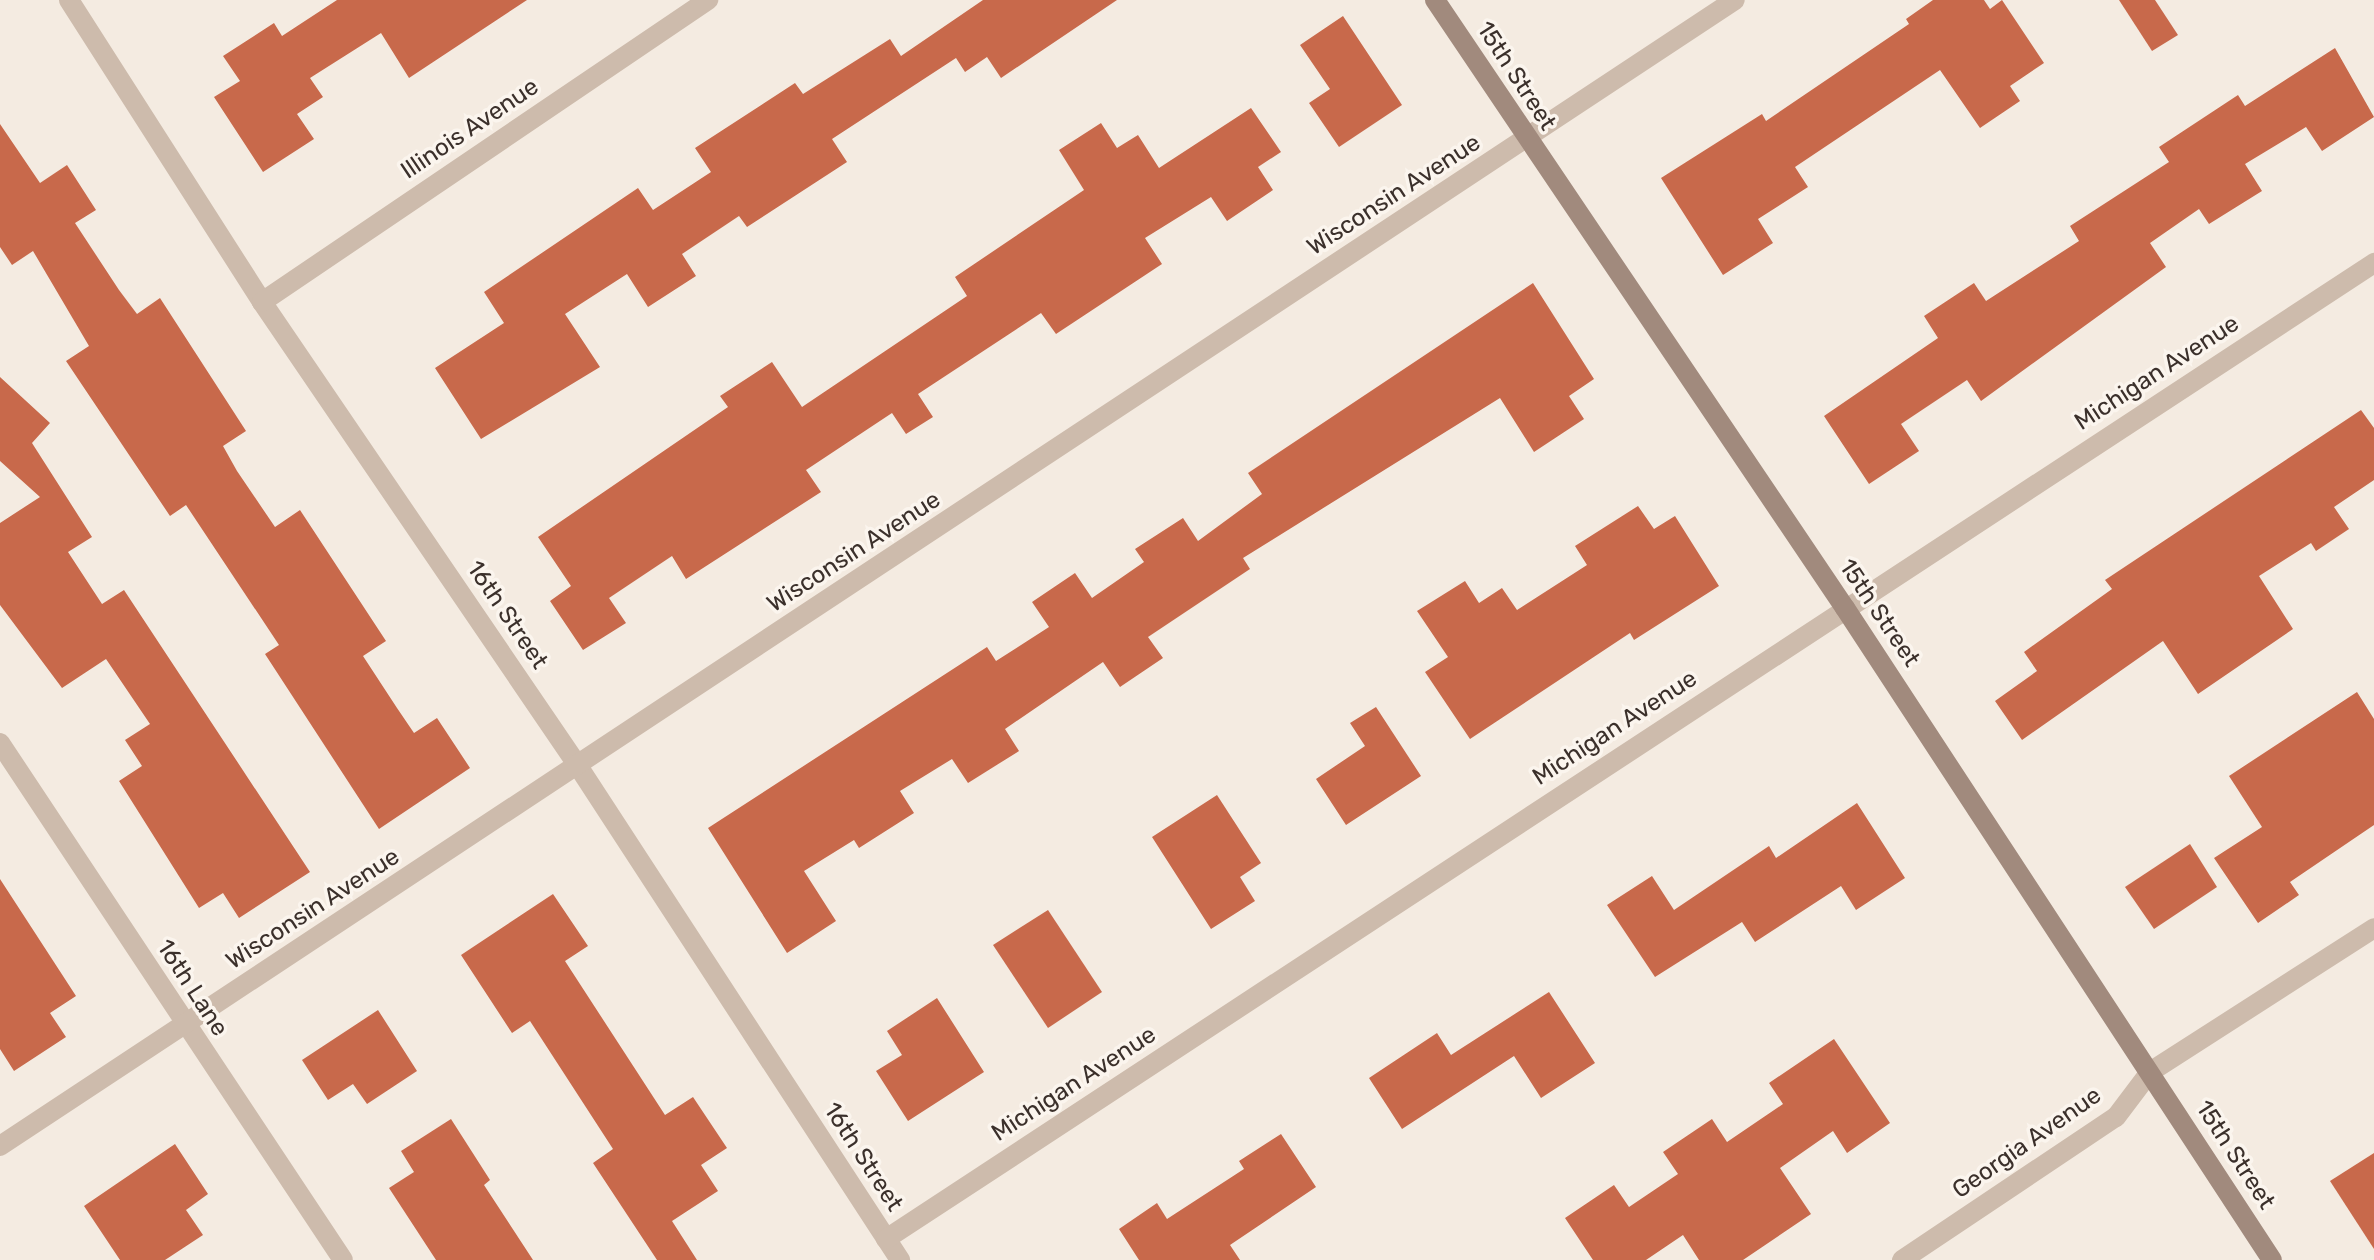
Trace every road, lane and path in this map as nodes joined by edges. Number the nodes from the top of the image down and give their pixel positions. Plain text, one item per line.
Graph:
1 (69, 0) edge
2 (708, 0) edge
3 (1435, 0) edge
4 (1735, 0) edge
5 (1526, 138) junction
6 (2374, 263) edge
7 (262, 302) junction
8 (1845, 608) junction
9 (0, 743) edge
10 (578, 766) junction
11 (2374, 928) edge
12 (184, 1025) junction
13 (2150, 1072) junction
14 (0, 1146) edge
15 (886, 1239) junction
16 (343, 1260) edge
17 (900, 1260) edge
18 (1902, 1260) edge
19 (2272, 1260) edge

1 - 7 street, 16th Street
2 - 7 street, Illinois Avenue
3 - 5 street, 15th Street
4 - 5 street, Wisconsin Avenue
5 - 8 street, 15th Street
5 - 10 street, Wisconsin Avenue
6 - 8 street, Michigan Avenue
7 - 10 street, 16th Street
8 - 13 street, 15th Street
8 - 15 street, Michigan Avenue
9 - 12 street, 16th Lane
10 - 12 street, Wisconsin Avenue
10 - 15 street, 16th Street
11 - 13 street, Georgia Avenue
12 - 14 street, Wisconsin Avenue
12 - 16 street, 16th Lane
13 - 18 street, Georgia Avenue
13 - 19 street, 15th Street
15 - 17 street, 16th Street

